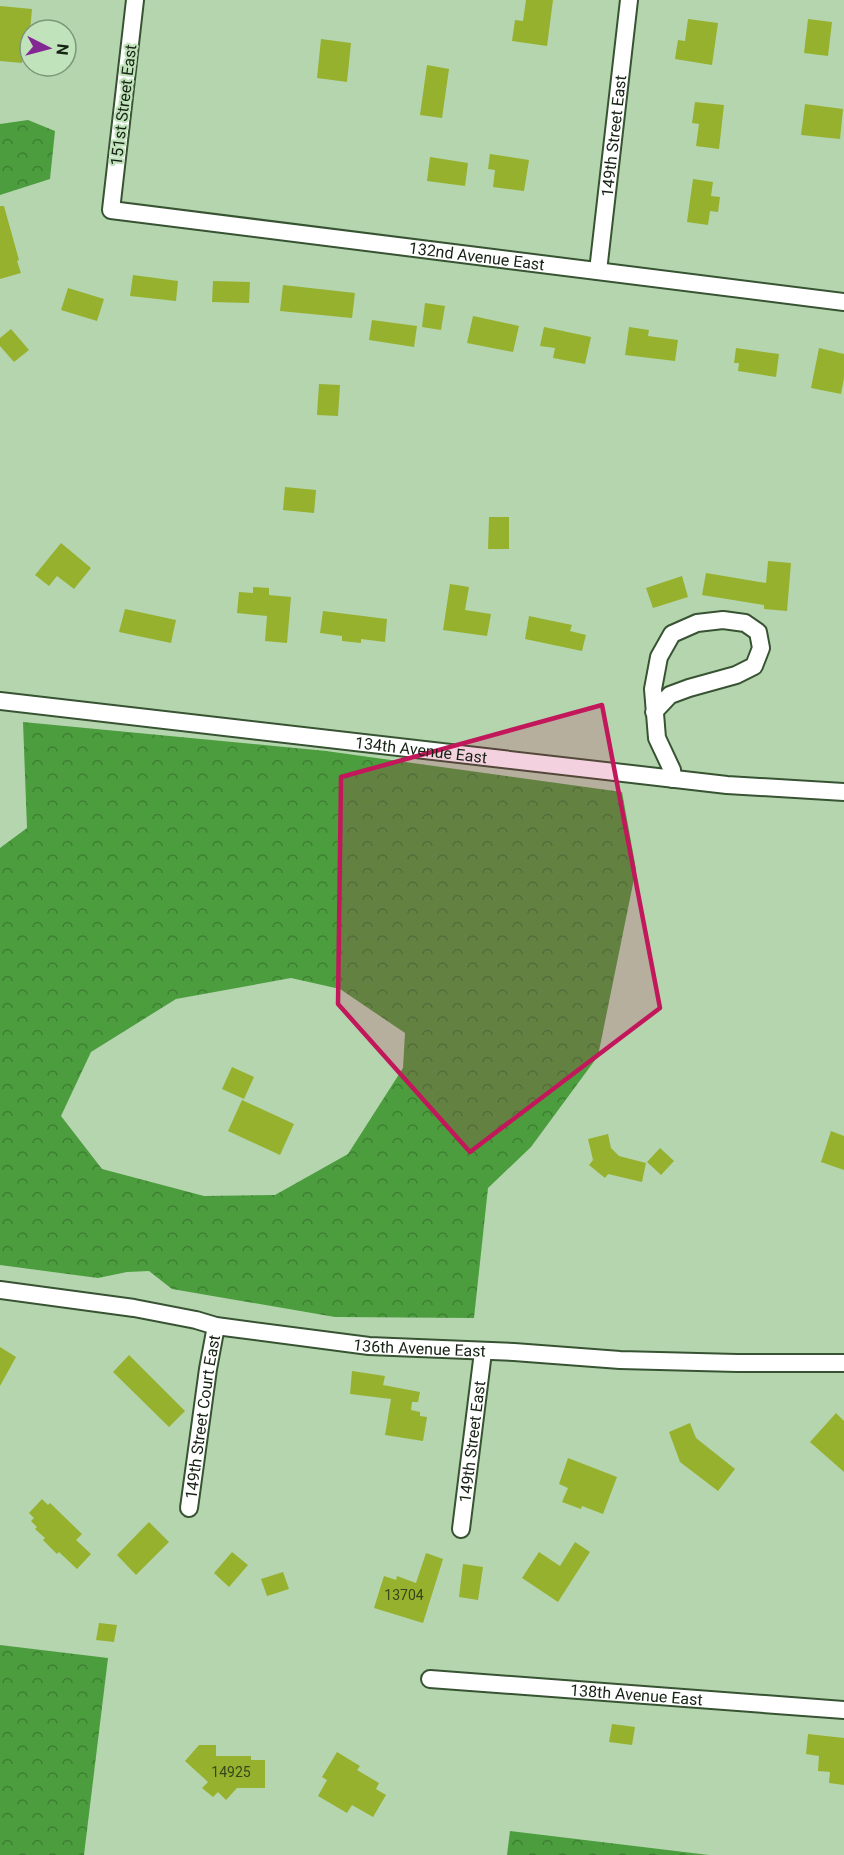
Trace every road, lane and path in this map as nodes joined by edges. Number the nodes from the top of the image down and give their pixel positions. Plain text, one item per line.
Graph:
1 (135, 0) edge
2 (629, 0) edge
3 (111, 210) joint
4 (598, 271) junction
5 (844, 302) edge
6 (0, 701) edge
7 (654, 712) junction
8 (673, 778) junction
9 (844, 792) edge
10 (0, 1290) edge
11 (216, 1326) junction
12 (483, 1352) junction
13 (844, 1363) edge
14 (189, 1508) dead end
15 (461, 1529) dead end
16 (430, 1679) dead end
17 (844, 1710) edge

1 - 3 street, 151st Street East
2 - 4 street, 149th Street East
3 - 4 street, 132nd Avenue East
4 - 5 street, 132nd Avenue East
6 - 8 street, 134th Avenue East
7 - 7 street
7 - 8 street
8 - 9 street, 134th Avenue East
10 - 11 street, 136th Avenue East
11 - 12 street, 136th Avenue East
11 - 14 street, 149th Street Court East
12 - 13 street, 136th Avenue East
12 - 15 street, 149th Street East
16 - 17 street, 138th Avenue East

